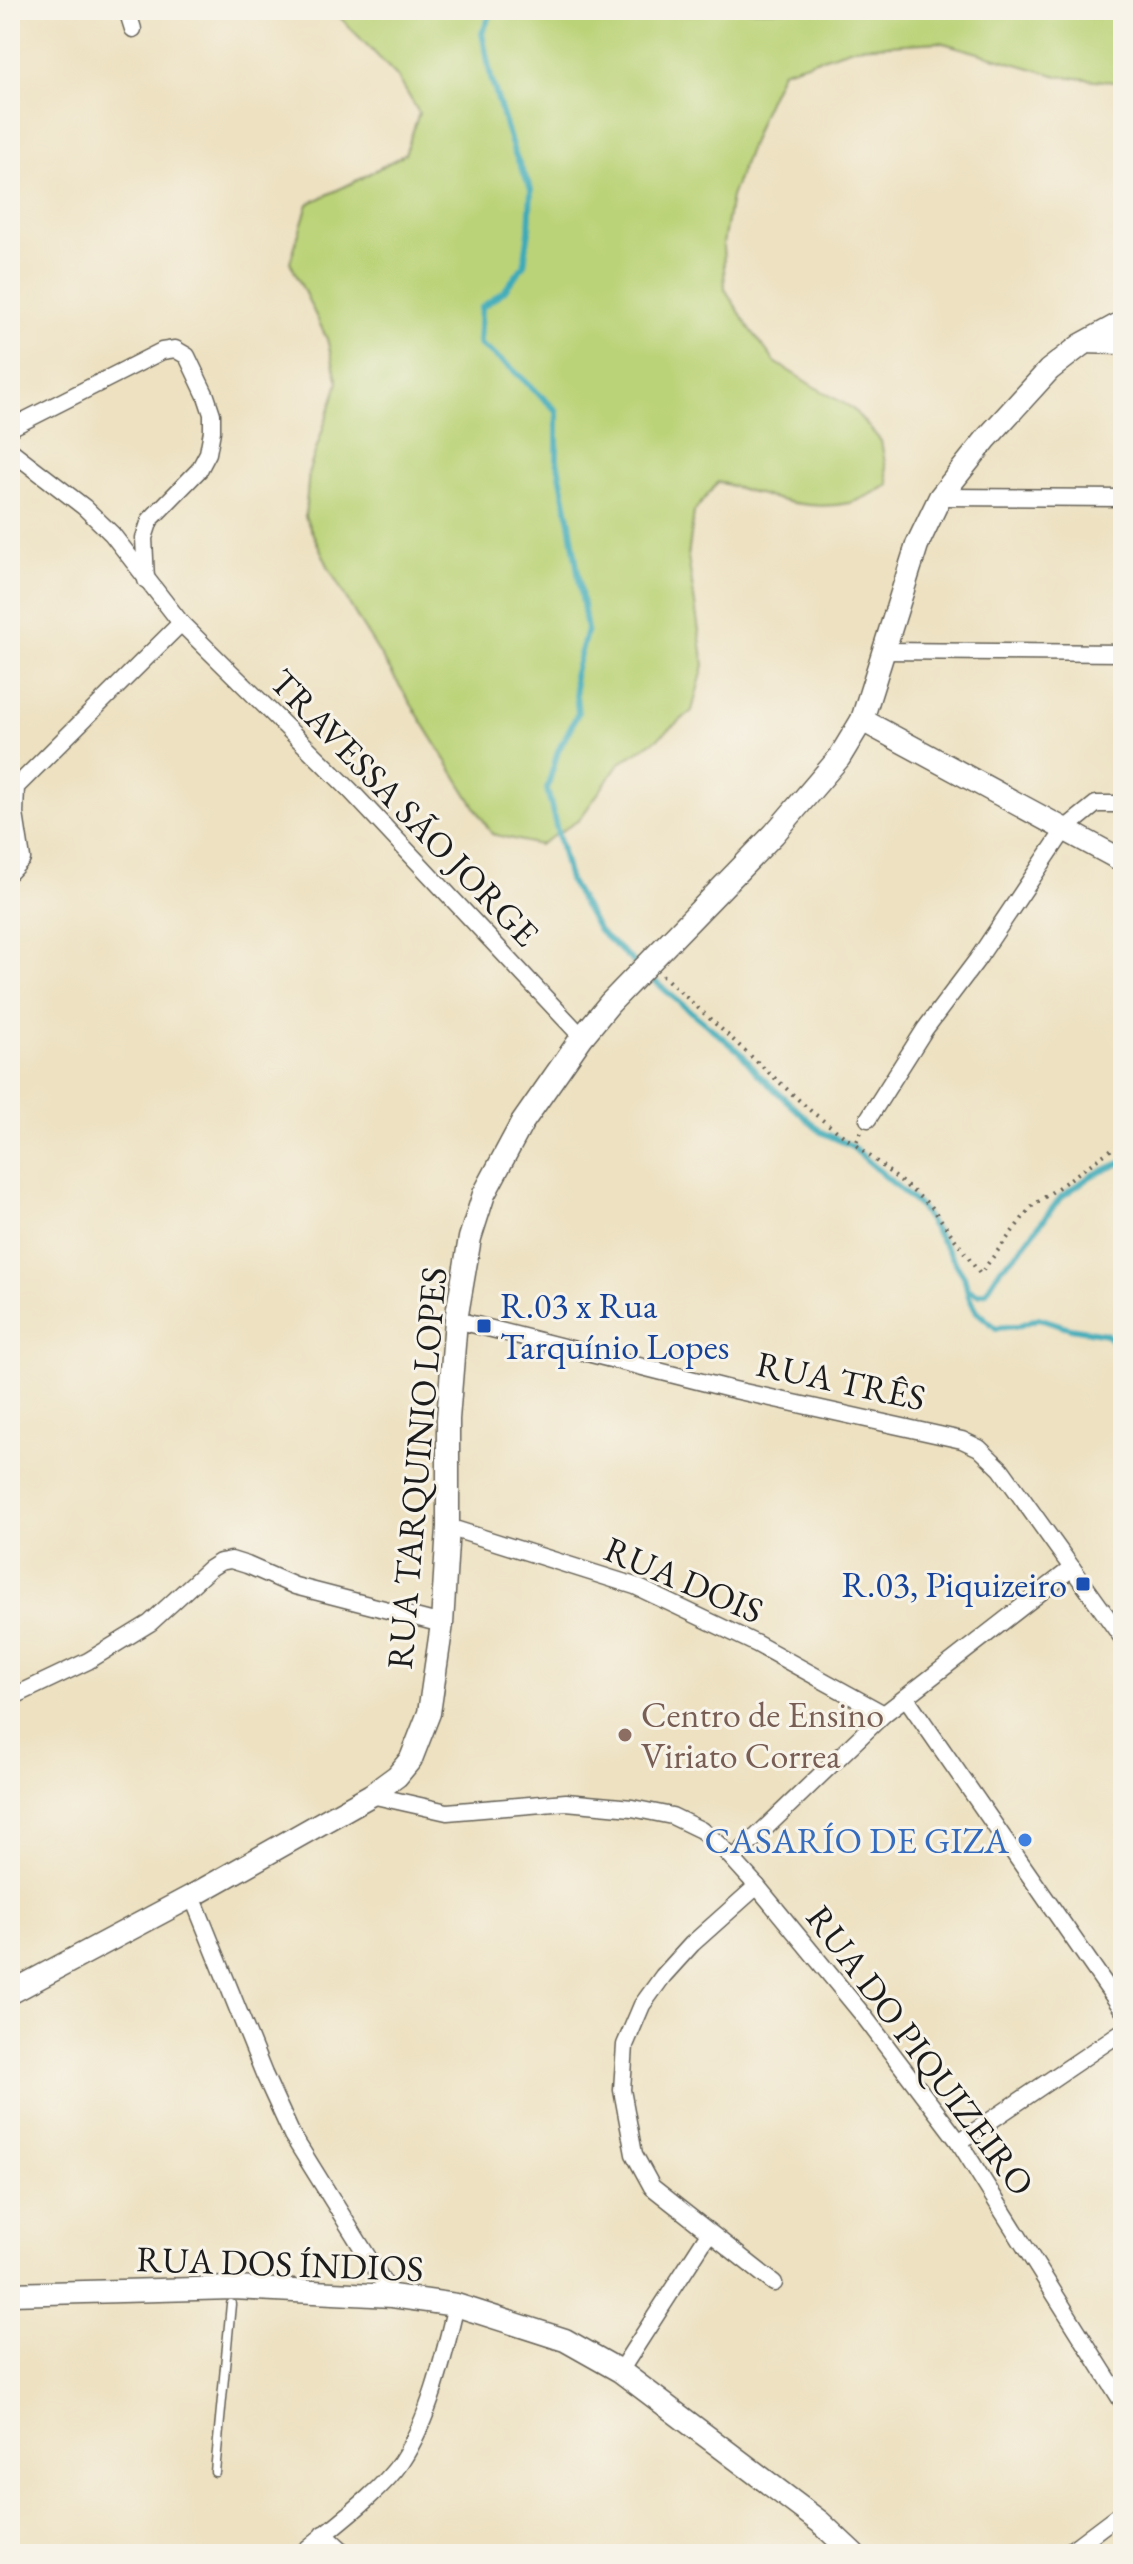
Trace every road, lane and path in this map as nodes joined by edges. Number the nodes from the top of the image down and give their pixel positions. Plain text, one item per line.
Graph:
1 (127, 10) edge
2 (133, 29) dead end
3 (1123, 322) edge
4 (1081, 345) junction
5 (1123, 346) edge
6 (10, 428) edge
7 (10, 450) edge
8 (940, 497) junction
9 (1123, 498) edge
10 (146, 582) junction
11 (181, 623) junction
12 (884, 651) junction
13 (1123, 653) edge
14 (862, 720) junction
15 (1123, 804) edge
16 (1065, 829) junction
17 (1123, 861) edge
18 (10, 872) edge
19 (643, 969) junction
20 (582, 1037) junction
21 (868, 1119) joint
22 (1123, 1141) edge
23 (855, 1144) junction
24 (456, 1320) junction
25 (448, 1527) junction
26 (1072, 1568) junction
27 (442, 1624) junction
28 (1123, 1639) edge
29 (10, 1698) edge
30 (907, 1699) junction
31 (884, 1714) junction
32 (371, 1795) junction
33 (733, 1859) junction
34 (757, 1886) junction
35 (192, 1896) junction
36 (10, 1993) edge
37 (1123, 2010) edge
38 (1123, 2031) edge
39 (959, 2142) junction
40 (709, 2233) junction
41 (774, 2283) dead end
42 (10, 2294) edge
43 (232, 2296) junction
44 (392, 2296) junction
45 (456, 2305) junction
46 (620, 2371) junction
47 (1123, 2403) edge
48 (215, 2472) dead end
49 (1123, 2511) edge
50 (324, 2534) junction
51 (301, 2554) edge
52 (346, 2554) edge
53 (854, 2554) edge
54 (1066, 2554) edge

1 - 2 street
3 - 4 main road, RUA TARQUINIO LOPES
4 - 5 street
4 - 8 main road, RUA TARQUINIO LOPES
6 - 10 street
7 - 10 street, TRAVESSA SÃO JORGE
8 - 9 street
8 - 12 main road, RUA TARQUINIO LOPES
10 - 11 street, TRAVESSA SÃO JORGE
11 - 18 street
11 - 20 street, TRAVESSA SÃO JORGE
12 - 13 street
12 - 14 main road, RUA TARQUINIO LOPES
14 - 16 main road
14 - 19 main road, RUA TARQUINIO LOPES
15 - 16 street
16 - 17 main road
16 - 21 street
19 - 20 main road, RUA TARQUINIO LOPES
19 - 23 path
20 - 24 main road, RUA TARQUINIO LOPES
21 - 23 path
22 - 23 path
24 - 25 main road, RUA TARQUINIO LOPES
24 - 26 street, RUA TRÊS
25 - 27 main road, RUA TARQUINIO LOPES
25 - 31 street, RUA DOIS
26 - 28 street, RUA TRÊS
26 - 30 street
27 - 29 street
27 - 32 main road, RUA TARQUINIO LOPES
30 - 31 street
30 - 37 street
31 - 33 street
32 - 33 street, RUA DO PIQUIZEIRO
32 - 35 main road, RUA TARQUINIO LOPES
33 - 34 street, RUA DO PIQUIZEIRO
34 - 39 street, RUA DO PIQUIZEIRO
34 - 40 street
35 - 36 main road, RUA TARQUINIO LOPES
35 - 44 street
38 - 39 street
39 - 47 street, RUA DO PIQUIZEIRO
40 - 41 street
40 - 46 street
42 - 43 main road, RUA DOS ÍNDIOS
43 - 44 main road, RUA DOS ÍNDIOS
43 - 48 lane
44 - 45 main road, RUA DOS ÍNDIOS
45 - 46 main road, RUA DOS ÍNDIOS
45 - 50 street
46 - 53 main road, RUA DOS ÍNDIOS
49 - 54 street
50 - 51 street
50 - 52 street

